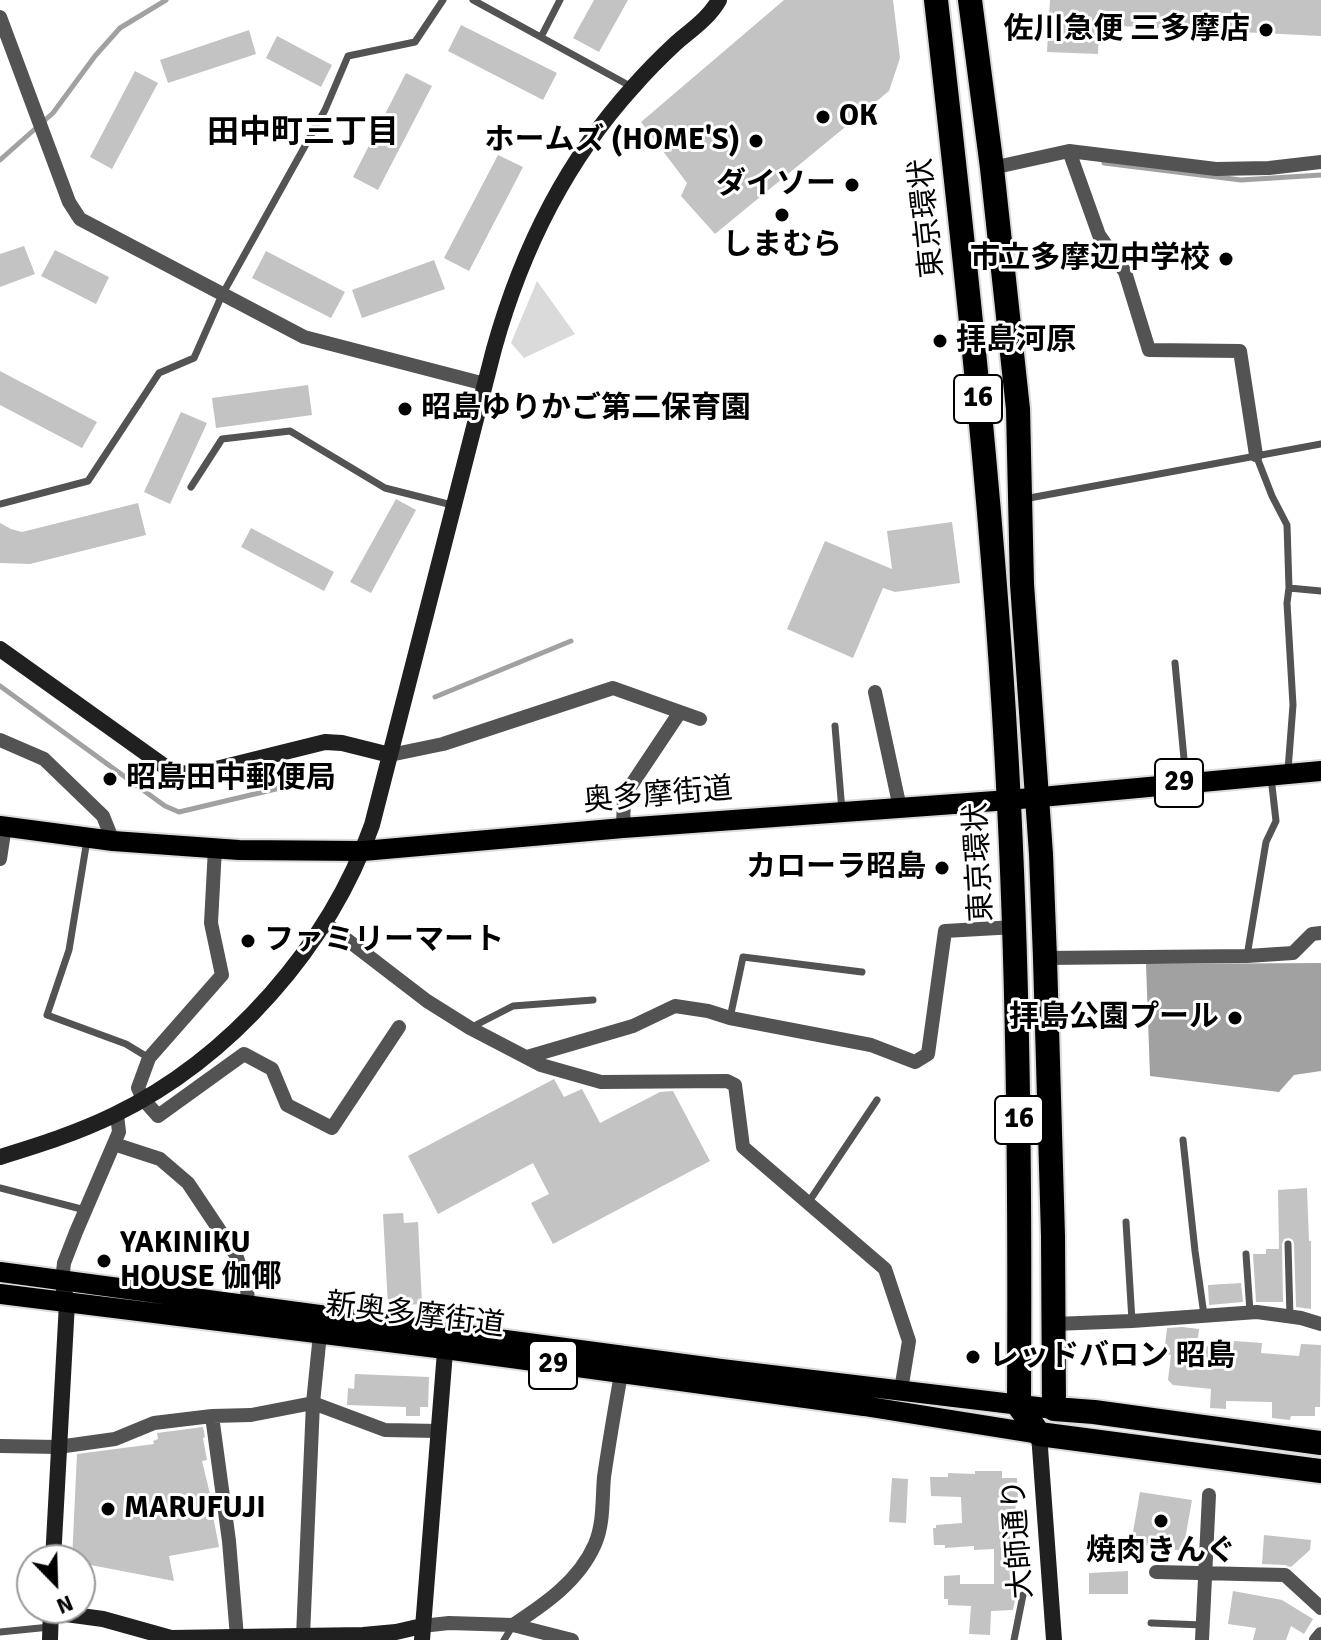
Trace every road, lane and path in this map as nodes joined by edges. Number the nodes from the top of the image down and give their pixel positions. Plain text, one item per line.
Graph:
1 (443, 0) edge
2 (473, 0) edge
3 (560, 0) edge
4 (719, 0) edge
5 (936, 0) edge
6 (970, 0) edge
7 (0, 17) edge
8 (541, 37) junction
9 (633, 87) junction
10 (1069, 151) junction
11 (1321, 162) edge
12 (992, 168) junction
13 (222, 295) junction
14 (485, 384) junction
15 (1321, 444) edge
16 (1256, 455) junction
17 (191, 487) dead end
18 (1020, 500) junction
19 (0, 504) edge
20 (454, 506) junction
21 (1289, 588) junction
22 (1321, 591) edge
23 (0, 649) edge
24 (1175, 663) dead end
25 (875, 692) dead end
26 (680, 712) junction
27 (700, 719) dead end
28 (835, 726) dead end
29 (0, 740) edge
30 (390, 755) junction
31 (1321, 771) edge
32 (1280, 774) junction
33 (1186, 783) junction
34 (1037, 796) junction
35 (1009, 800) junction
36 (900, 808) junction
37 (842, 812) junction
38 (3, 826) edge
39 (623, 828) junction
40 (88, 838) junction
41 (113, 841) junction
42 (215, 848) junction
43 (363, 851) junction
44 (0, 859) edge
45 (324, 922) junction
46 (1015, 927) junction
47 (1321, 933) edge
48 (1247, 956) junction
49 (1045, 958) junction
50 (862, 972) dead end
51 (593, 1000) dead end
52 (730, 1018) junction
53 (399, 1027) dead end
54 (470, 1028) junction
55 (527, 1057) junction
56 (149, 1058) junction
57 (143, 1099) junction
58 (877, 1100) dead end
59 (117, 1114) junction
60 (1183, 1140) dead end
61 (114, 1144) junction
62 (0, 1157) edge
63 (0, 1188) edge
64 (808, 1203) junction
65 (85, 1210) junction
66 (1126, 1222) dead end
67 (1288, 1244) dead end
68 (1246, 1254) dead end
69 (0, 1272) edge
70 (62, 1281) junction
71 (0, 1294) edge
72 (67, 1303) junction
73 (248, 1305) junction
74 (1250, 1312) junction
75 (1204, 1315) junction
76 (1290, 1317) junction
77 (1132, 1321) junction
78 (1054, 1324) junction
79 (1321, 1324) edge
80 (320, 1334) junction
81 (446, 1341) junction
82 (621, 1374) junction
83 (901, 1390) junction
84 (313, 1403) junction
85 (1019, 1406) junction
86 (1054, 1409) junction
87 (212, 1416) junction
88 (438, 1431) junction
89 (1039, 1434) junction
90 (1321, 1443) edge
91 (0, 1446) edge
92 (58, 1447) junction
93 (1321, 1471) edge
94 (1209, 1495) dead end
95 (54, 1544) edge
96 (1156, 1572) dead end
97 (1206, 1573) junction
98 (1023, 1595) dead end
99 (1321, 1608) edge
100 (96, 1619) edge
101 (1151, 1623) dead end
102 (41, 1624) edge
103 (513, 1625) junction
104 (0, 1632) edge
105 (1203, 1632) edge
106 (422, 1633) edge
107 (1321, 1634) edge
108 (303, 1636) junction
109 (237, 1637) junction
110 (504, 1640) edge
111 (572, 1640) edge
112 (1014, 1640) edge
113 (1054, 1640) edge
114 (1316, 1640) edge

1 - 13 lane
2 - 8 lane
3 - 8 lane
4 - 9 street
5 - 35 highway, 東京環状 / 16
6 - 12 highway, 東京環状 / 16
7 - 13 street
8 - 9 lane
9 - 14 street
10 - 11 street
10 - 12 street
10 - 16 street
12 - 18 highway, 東京環状 / 16
13 - 14 street
13 - 19 lane
14 - 20 street
15 - 16 lane
16 - 18 lane
16 - 21 lane
17 - 20 lane
18 - 34 highway, 東京環状 / 16
20 - 30 street
21 - 22 lane
21 - 32 lane
23 - 30 street
24 - 33 lane
25 - 36 street
26 - 27 street
26 - 30 street
26 - 39 street
28 - 37 lane
29 - 41 street
30 - 43 street
31 - 32 main road, 奥多摩街道 / 29
32 - 33 main road, 奥多摩街道 / 29
32 - 48 lane
33 - 34 main road, 奥多摩街道 / 29
34 - 35 main road, 奥多摩街道 / 29
34 - 49 highway, 東京環状 / 16
35 - 36 main road, 奥多摩街道 / 29
35 - 46 highway, 東京環状 / 16
36 - 37 main road, 奥多摩街道 / 29
37 - 39 main road, 奥多摩街道 / 29
38 - 40 main road, 奥多摩街道 / 29
38 - 44 street
39 - 43 main road, 奥多摩街道 / 29
40 - 41 main road, 奥多摩街道 / 29
40 - 56 lane
41 - 42 main road, 奥多摩街道 / 29
42 - 43 main road, 奥多摩街道 / 29
42 - 56 street
43 - 45 street
45 - 54 street
45 - 57 street
46 - 52 street
46 - 85 highway, 東京環状 / 16
47 - 48 street
48 - 49 street
49 - 78 highway, 東京環状 / 16
50 - 52 lane
51 - 54 lane
52 - 55 street
53 - 57 street
54 - 55 street
55 - 64 street
56 - 57 street
57 - 59 street
58 - 64 lane
59 - 61 street
59 - 62 street
60 - 75 lane
61 - 65 street
61 - 73 street
63 - 65 lane
64 - 83 street
65 - 70 street
66 - 77 lane
67 - 76 lane
68 - 74 lane
69 - 70 main road, 29
70 - 72 street
70 - 73 main road, 29
71 - 72 main road, 29
72 - 80 main road, 新奥多摩街道 / 29
72 - 92 street
73 - 81 main road, 29
74 - 75 street
74 - 76 street
75 - 77 street
76 - 79 street
77 - 78 street
78 - 86 highway, 東京環状 / 16
80 - 81 main road, 新奥多摩街道 / 29
80 - 84 street
81 - 82 main road, 新奥多摩街道 / 29
81 - 83 main road, 29
81 - 88 street
82 - 89 main road, 新奥多摩街道 / 29
82 - 103 street
83 - 85 main road, 29
84 - 87 street
84 - 88 street
84 - 108 street
85 - 86 main road, 29
85 - 89 highway
86 - 89 highway
86 - 90 highway
87 - 92 street
87 - 109 street
88 - 106 street
89 - 93 highway
89 - 113 street, 大師通り
91 - 92 street
92 - 95 street
94 - 97 street
96 - 97 street
97 - 99 street
97 - 105 street
98 - 112 lane
100 - 109 street
101 - 105 lane
102 - 104 lane
103 - 106 street
103 - 110 lane
103 - 111 street
106 - 108 street
107 - 114 street
108 - 109 street

